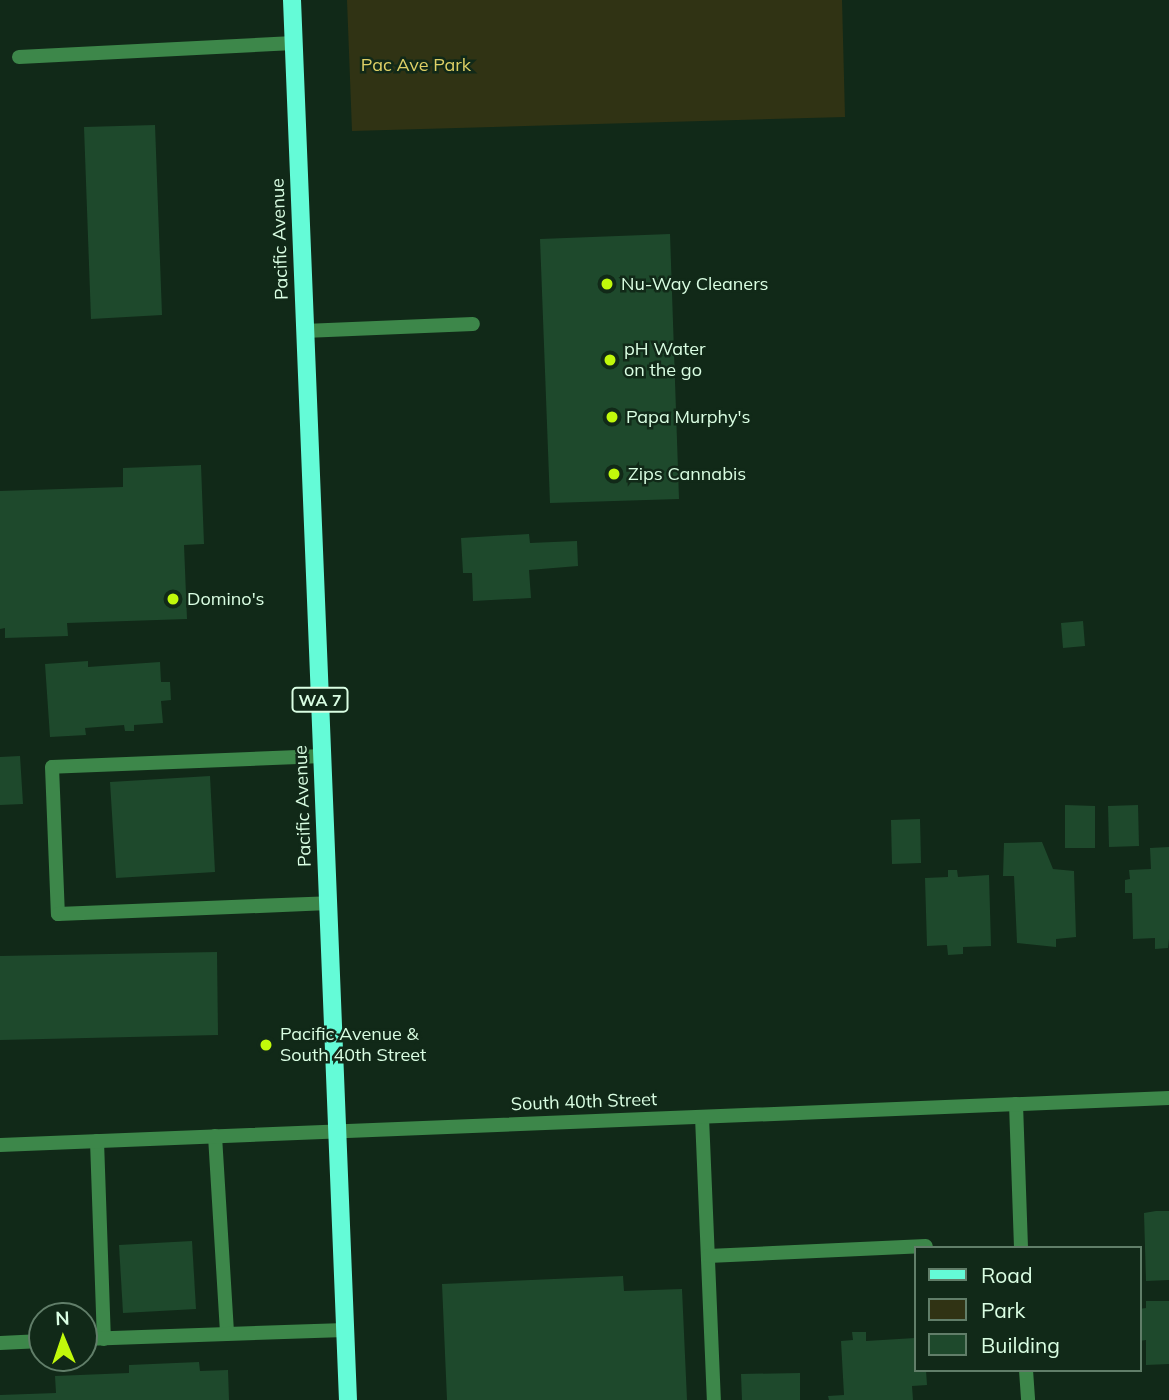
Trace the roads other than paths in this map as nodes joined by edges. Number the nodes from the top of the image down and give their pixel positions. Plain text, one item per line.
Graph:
1 (292, 0) edge
2 (294, 43) junction
3 (19, 57) dead end
4 (473, 324) dead end
5 (304, 331) junction
6 (323, 756) junction
7 (328, 903) junction
8 (1169, 1098) edge
9 (1016, 1104) junction
10 (702, 1116) junction
11 (338, 1132) junction
12 (215, 1136) junction
13 (97, 1141) junction
14 (0, 1145) edge
15 (1021, 1246) edge
16 (914, 1247) edge
17 (708, 1256) junction
18 (345, 1330) junction
19 (227, 1334) junction
20 (98, 1339) edge
21 (104, 1339) junction
22 (28, 1342) edge
23 (0, 1343) edge
24 (1026, 1372) edge
25 (348, 1400) edge
26 (714, 1400) edge
27 (1027, 1400) edge

1 - 2 main road, Pacific Avenue / WA 7
2 - 3 street
2 - 5 main road, Pacific Avenue / WA 7
4 - 5 street
5 - 6 main road, Pacific Avenue / WA 7
6 - 7 main road, Pacific Avenue / WA 7
6 - 7 street
7 - 11 main road, Pacific Avenue / WA 7
8 - 9 street, South 40th Street
9 - 10 street, South 40th Street
9 - 15 street
10 - 11 street, South 40th Street
10 - 17 street
11 - 12 street, South 40th Street
11 - 18 main road, Pacific Avenue / WA 7
12 - 13 street, South 40th Street
12 - 19 street
13 - 14 street, South 40th Street
13 - 21 street
16 - 17 street
17 - 26 street
18 - 19 street
18 - 25 main road, Pacific Avenue / WA 7
19 - 21 street
20 - 21 street
22 - 23 street
24 - 27 street

